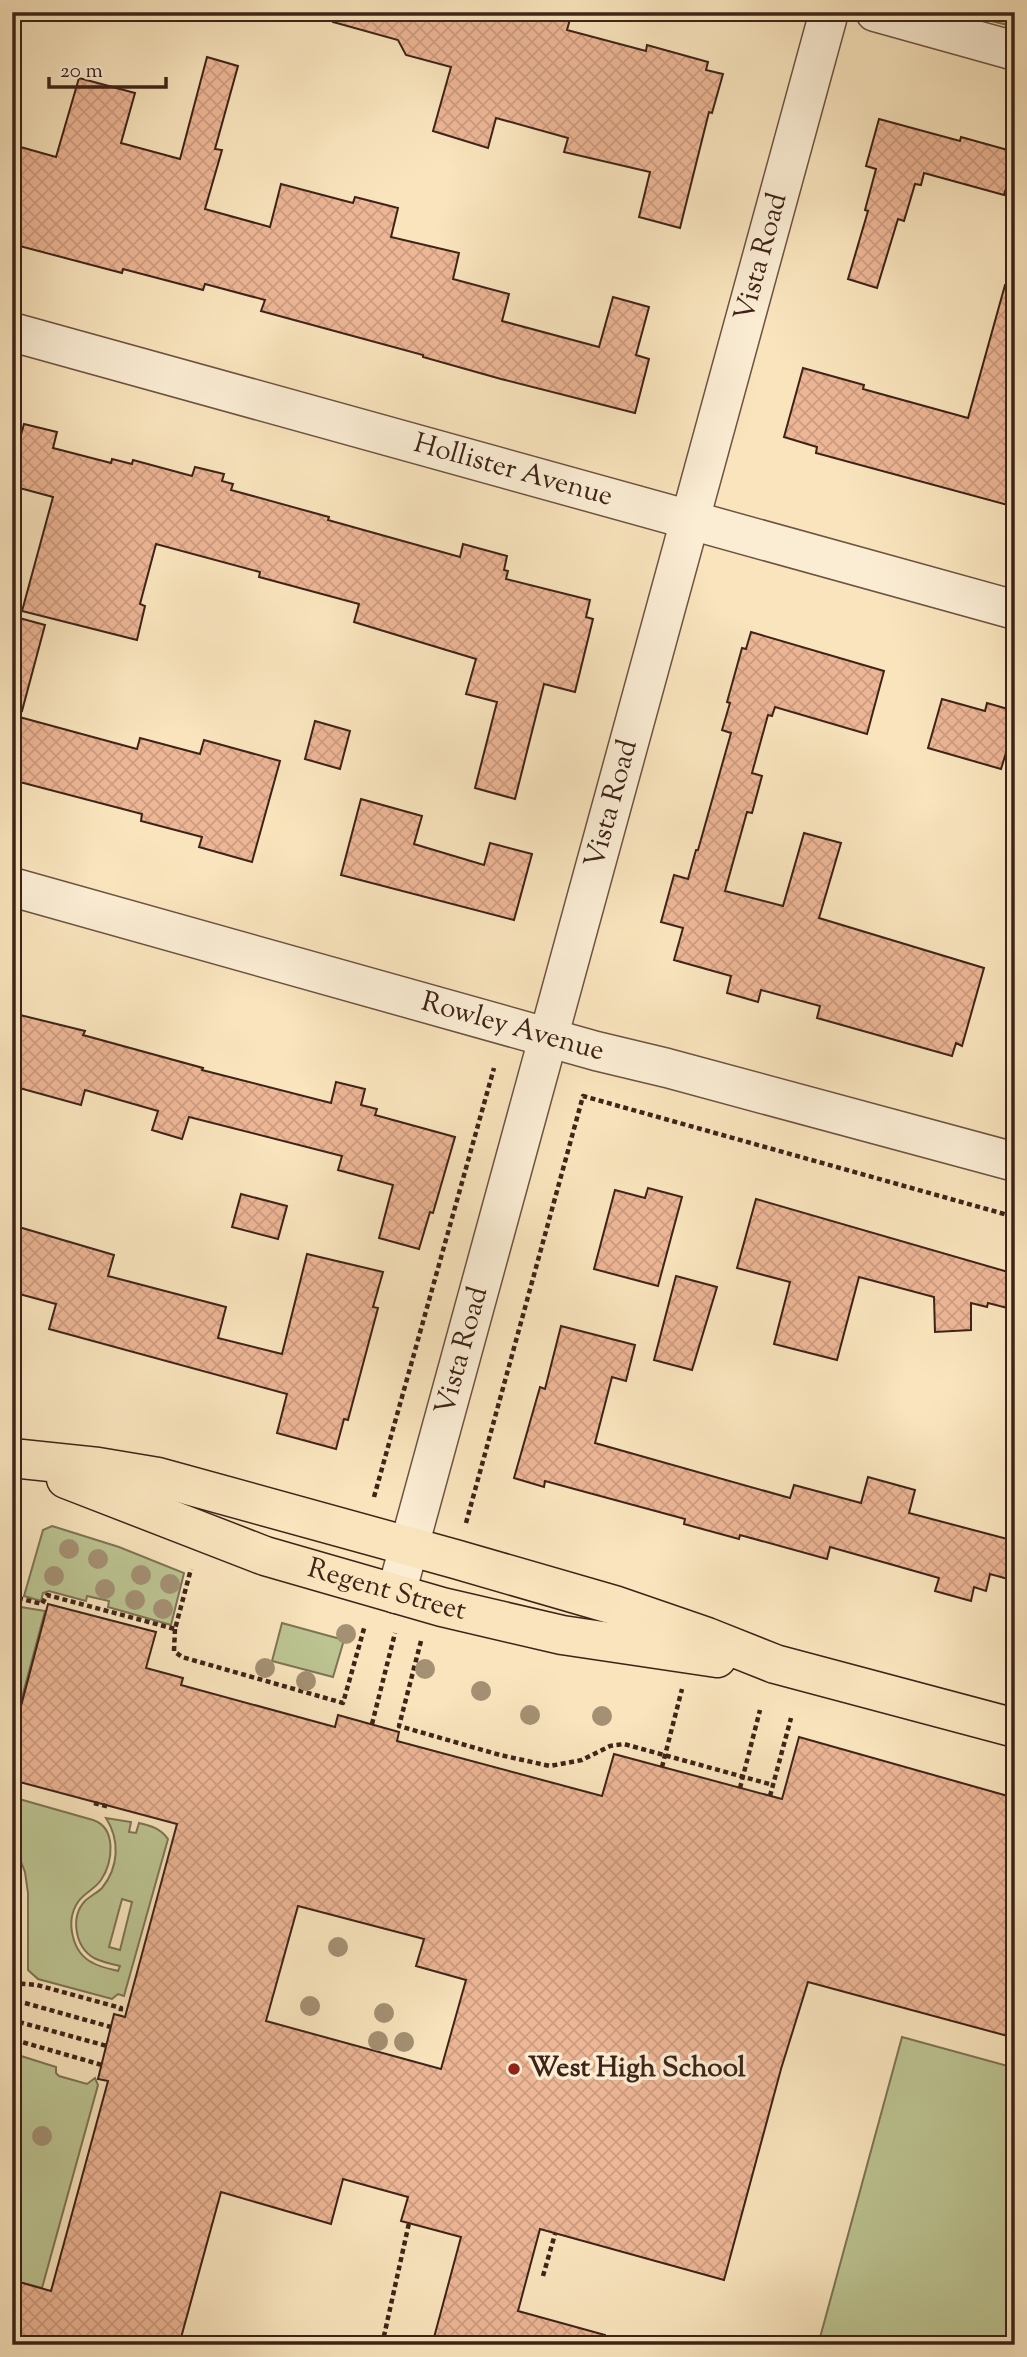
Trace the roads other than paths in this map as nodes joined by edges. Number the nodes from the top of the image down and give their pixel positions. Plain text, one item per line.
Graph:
1 (829, 12) edge
2 (875, 12) edge
3 (1015, 51) edge
4 (12, 332) edge
5 (689, 521) junction
6 (1015, 610) edge
7 (12, 887) edge
8 (548, 1038) junction
9 (1015, 1163) edge
10 (12, 1459) edge
11 (409, 1546) junction
12 (396, 1612) junction
13 (775, 1664) junction
14 (1015, 1728) edge

1 - 5 street, Vista Road
2 - 3 street
4 - 5 street, Hollister Avenue
5 - 6 street, Hollister Avenue
5 - 8 street, Vista Road
7 - 8 street, Rowley Avenue
8 - 9 street, Rowley Avenue
8 - 11 street, Vista Road
10 - 11 main road, Regent Street
10 - 12 main road, Regent Street
11 - 12 street, Vista Road
11 - 13 main road, Regent Street
12 - 13 main road, Regent Street
13 - 14 main road, Regent Street

